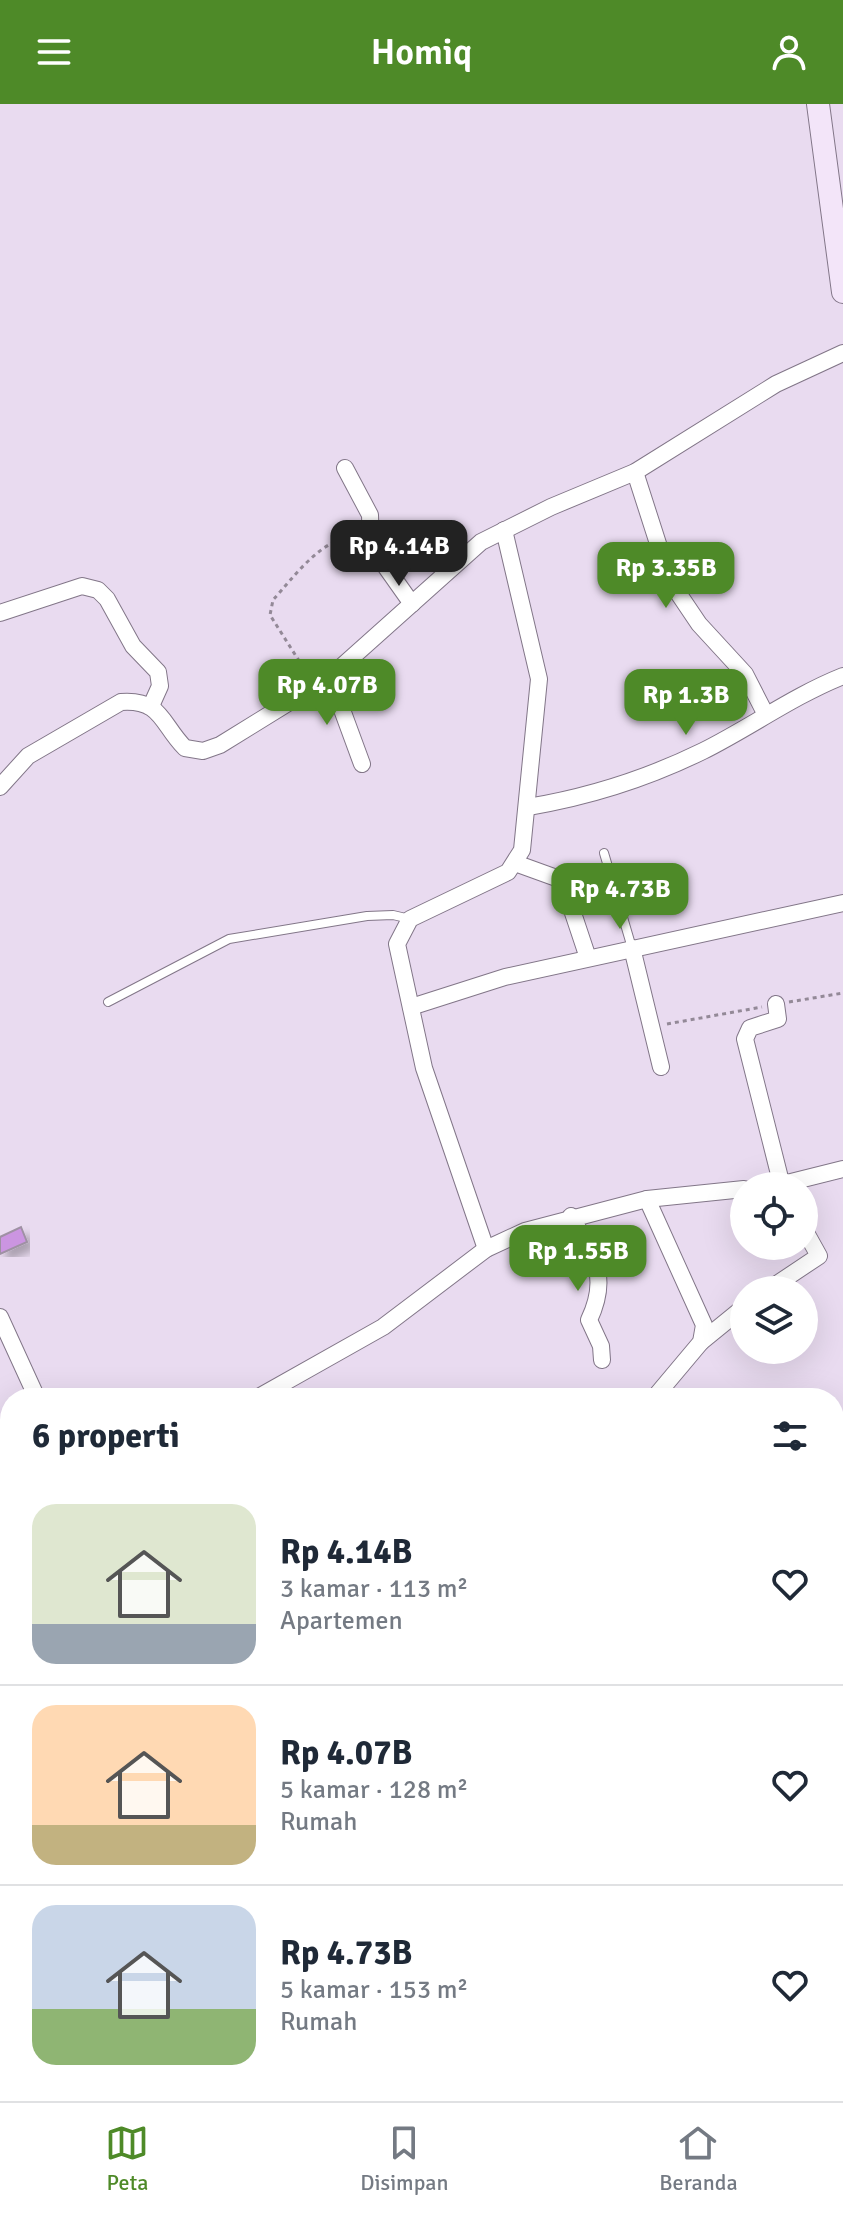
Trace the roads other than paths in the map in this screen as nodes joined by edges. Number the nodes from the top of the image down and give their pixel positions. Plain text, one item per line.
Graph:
1 (818, 104) edge
2 (843, 292) edge
3 (843, 353) edge
4 (345, 468) dead end
5 (635, 472) junction
6 (504, 530) junction
7 (412, 604) junction
8 (0, 613) edge
9 (843, 676) edge
10 (330, 677) junction
11 (151, 706) junction
12 (766, 715) junction
13 (362, 764) dead end
14 (0, 787) edge
15 (528, 807) junction
16 (604, 853) dead end
17 (515, 863) junction
18 (843, 903) edge
19 (410, 919) junction
20 (632, 948) junction
21 (588, 958) junction
22 (108, 1002) dead end
23 (776, 1004) road end
24 (411, 1007) junction
25 (661, 1067) dead end
26 (843, 1169) edge
27 (778, 1172) edge
28 (818, 1176) edge
29 (730, 1190) edge
30 (647, 1199) junction
31 (571, 1216) junction
32 (486, 1249) junction
33 (813, 1260) edge
34 (789, 1276) edge
35 (0, 1317) edge
36 (730, 1318) edge
37 (701, 1342) junction
38 (602, 1360) dead end
39 (32, 1388) edge
40 (275, 1388) edge
41 (662, 1388) edge

1 - 2 street
3 - 5 street
4 - 7 street
5 - 6 street
5 - 12 street
6 - 7 street
6 - 15 street
7 - 10 street
8 - 11 street
9 - 12 street
10 - 11 street
10 - 13 street
11 - 14 street
12 - 15 street
15 - 17 street
16 - 20 lane
17 - 19 street
17 - 21 street
18 - 20 street
19 - 22 lane
19 - 24 street
20 - 21 street
20 - 25 street
21 - 24 street
23 - 27 street
24 - 32 street
26 - 28 street
29 - 30 street
30 - 31 street
30 - 37 street
31 - 32 street
31 - 38 street
32 - 40 street
33 - 34 street
35 - 39 street
36 - 37 street
37 - 41 street

